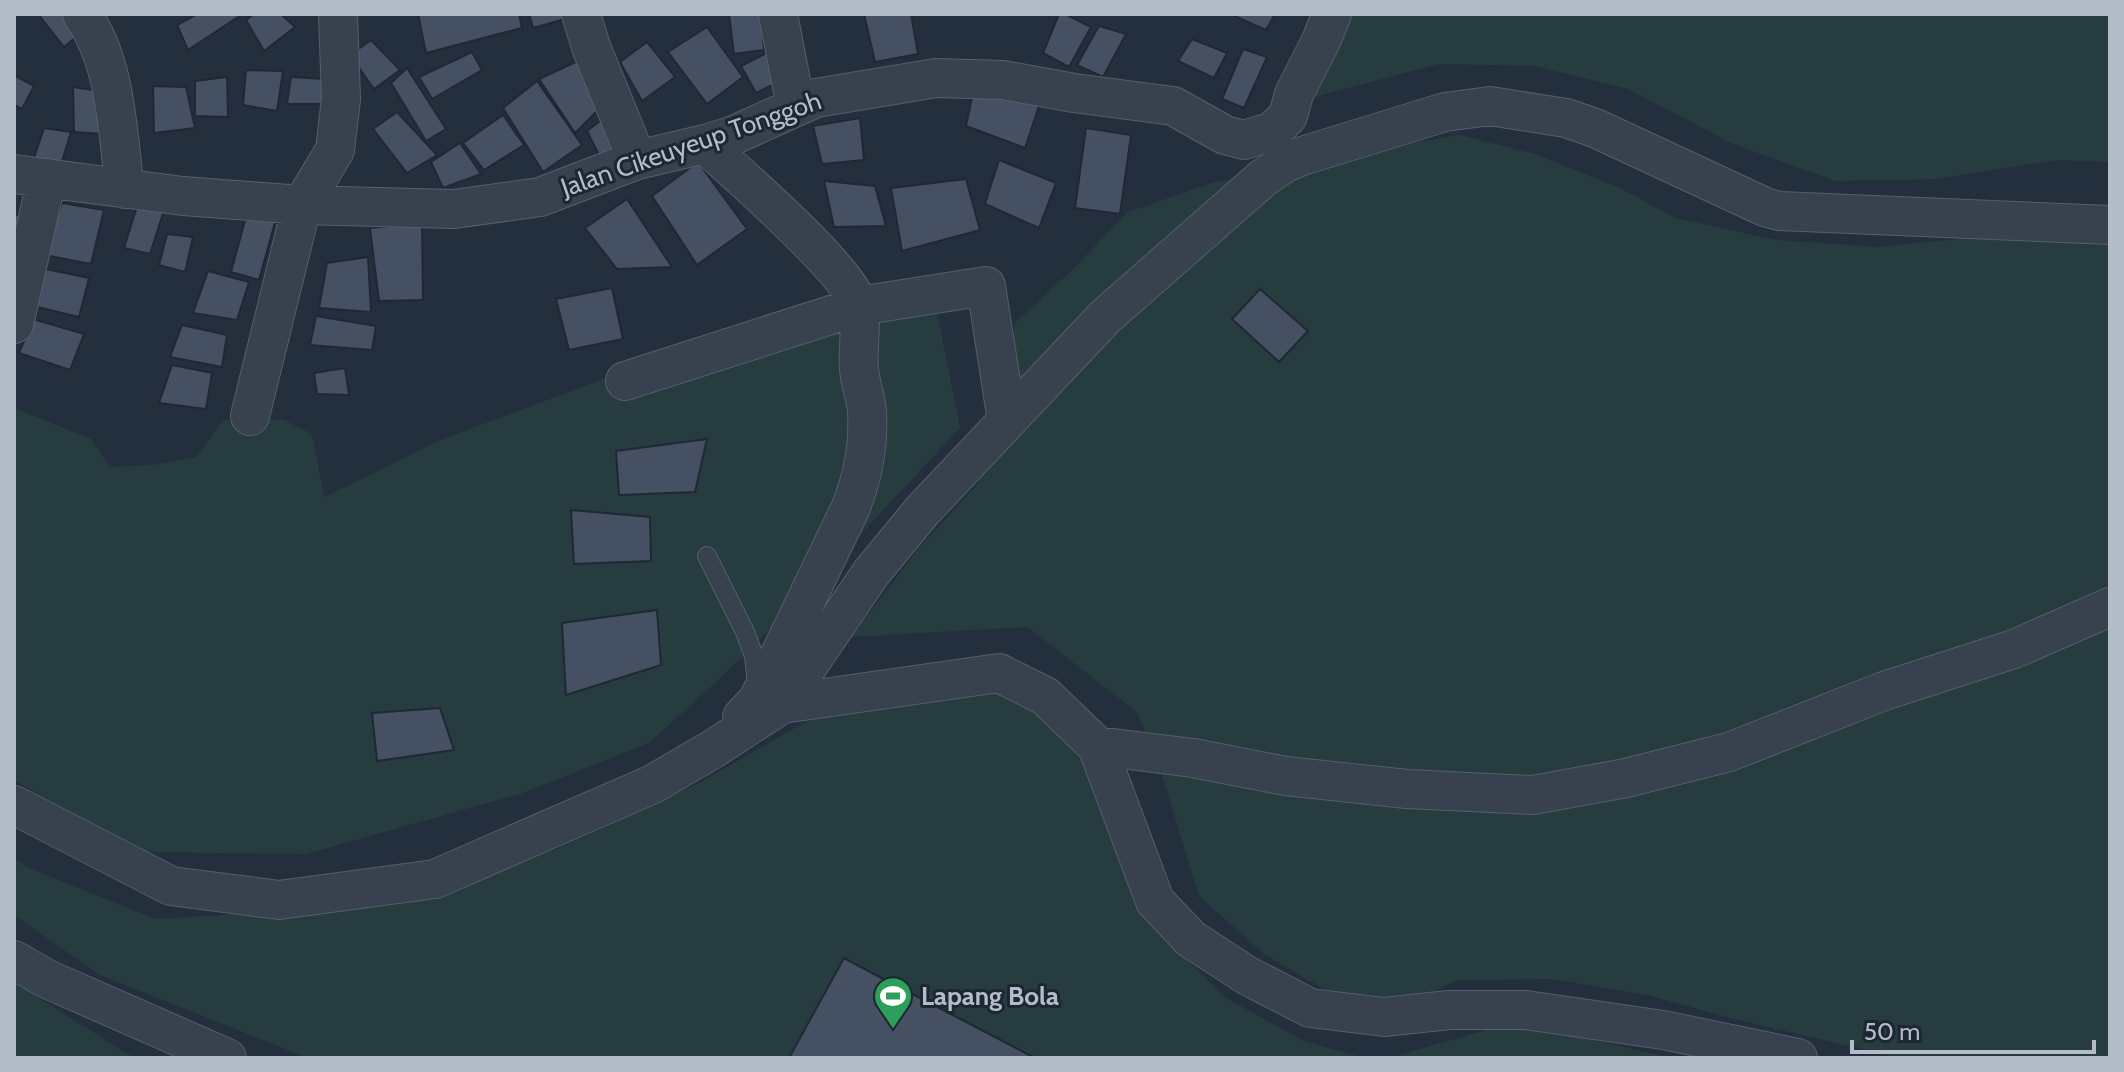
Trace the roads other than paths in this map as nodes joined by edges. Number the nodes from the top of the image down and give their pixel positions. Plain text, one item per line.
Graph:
1 (82, 14) edge
2 (338, 14) edge
3 (581, 14) edge
4 (778, 14) edge
5 (1332, 14) edge
6 (796, 107) junction
7 (705, 144) junction
8 (637, 160) junction
9 (31, 176) edge
10 (125, 189) junction
11 (302, 205) junction
12 (2110, 225) edge
13 (859, 306) junction
14 (14, 324) edge
15 (625, 381) dead end
16 (250, 416) dead end
17 (1007, 421) junction
18 (707, 556) dead end
19 (2110, 607) edge
20 (770, 702) junction
21 (1097, 746) junction
22 (14, 805) edge
23 (14, 960) edge
24 (227, 1058) edge
25 (1798, 1058) edge

1 - 10 street
2 - 11 street
3 - 8 street
4 - 6 street
5 - 6 street, Jalan Cikeuyeup Tonggoh
6 - 7 street, Jalan Cikeuyeup Tonggoh
7 - 8 street, Jalan Cikeuyeup Tonggoh
7 - 13 street
8 - 11 street, Jalan Cikeuyeup Tonggoh
9 - 10 street, Jalan Cikeuyeup Tonggoh
9 - 14 street
10 - 11 street, Jalan Cikeuyeup Tonggoh
11 - 16 street
12 - 17 street
13 - 15 street
13 - 17 street
13 - 20 street
17 - 20 street
18 - 20 lane
19 - 21 street
20 - 21 street
20 - 22 street
21 - 25 street
23 - 24 street

